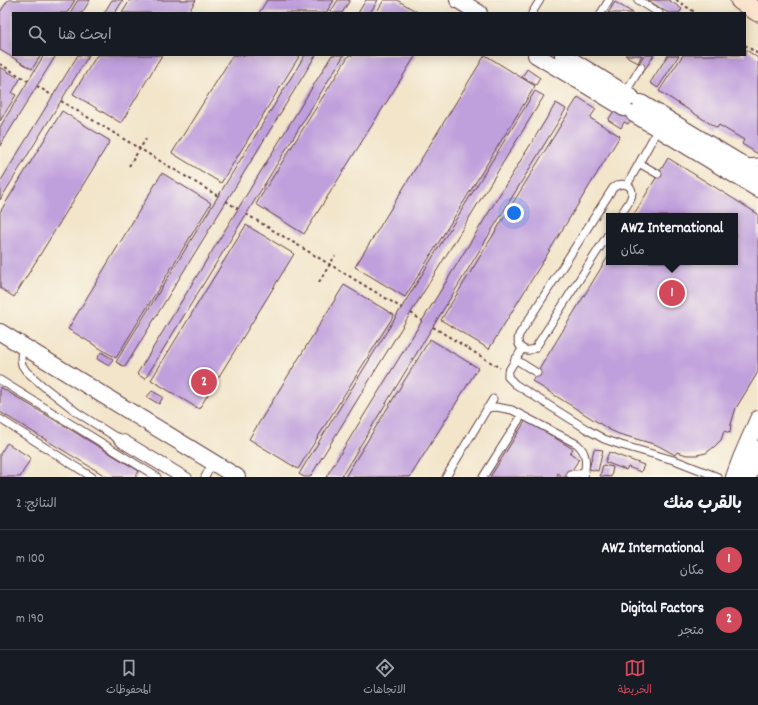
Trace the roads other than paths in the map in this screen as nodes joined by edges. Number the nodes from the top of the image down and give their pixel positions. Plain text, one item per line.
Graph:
1 (540, 0) edge
2 (609, 0) edge
3 (638, 0) edge
4 (740, 0) edge
5 (533, 12) edge
6 (602, 12) edge
7 (657, 12) edge
8 (758, 12) edge
9 (538, 56) edge
10 (569, 57) edge
11 (641, 67) dead end
12 (631, 103) junction
13 (661, 123) junction
14 (758, 162) edge
15 (639, 163) junction
16 (741, 164) junction
17 (658, 174) dead end
18 (758, 174) edge
19 (627, 185) junction
20 (758, 189) edge
21 (622, 213) edge
22 (606, 238) edge
23 (0, 332) edge
24 (22, 345) junction
25 (522, 349) junction
26 (515, 359) junction
27 (537, 372) dead end
28 (0, 380) edge
29 (493, 399) dead end
30 (487, 408) junction
31 (522, 415) junction
32 (0, 419) edge
33 (758, 419) edge
34 (114, 436) junction
35 (758, 449) edge
36 (213, 462) junction
37 (570, 474) dead end
38 (584, 474) edge
39 (92, 477) edge
40 (157, 477) edge
41 (177, 477) edge
42 (188, 477) edge
43 (205, 477) edge
44 (237, 477) edge
45 (446, 477) edge
46 (484, 477) edge
47 (718, 477) edge
48 (734, 477) edge
49 (748, 477) edge

1 - 5 lane
2 - 6 lane
3 - 7 lane
4 - 8 main road
9 - 12 street
10 - 12 street
11 - 12 lane
12 - 13 street
13 - 15 lane
13 - 16 street
13 - 20 street
14 - 16 lane
15 - 17 lane
15 - 19 lane
16 - 18 street
19 - 21 lane
19 - 25 lane
22 - 25 lane
23 - 24 street
24 - 34 lane
24 - 36 street
25 - 26 lane
26 - 27 lane
26 - 47 lane
28 - 40 lane
29 - 30 lane
30 - 31 lane
30 - 45 lane
31 - 38 lane
31 - 46 lane
32 - 39 lane
33 - 48 street
34 - 41 lane
34 - 42 lane
35 - 49 street
36 - 43 lane
36 - 44 street
37 - 38 lane

